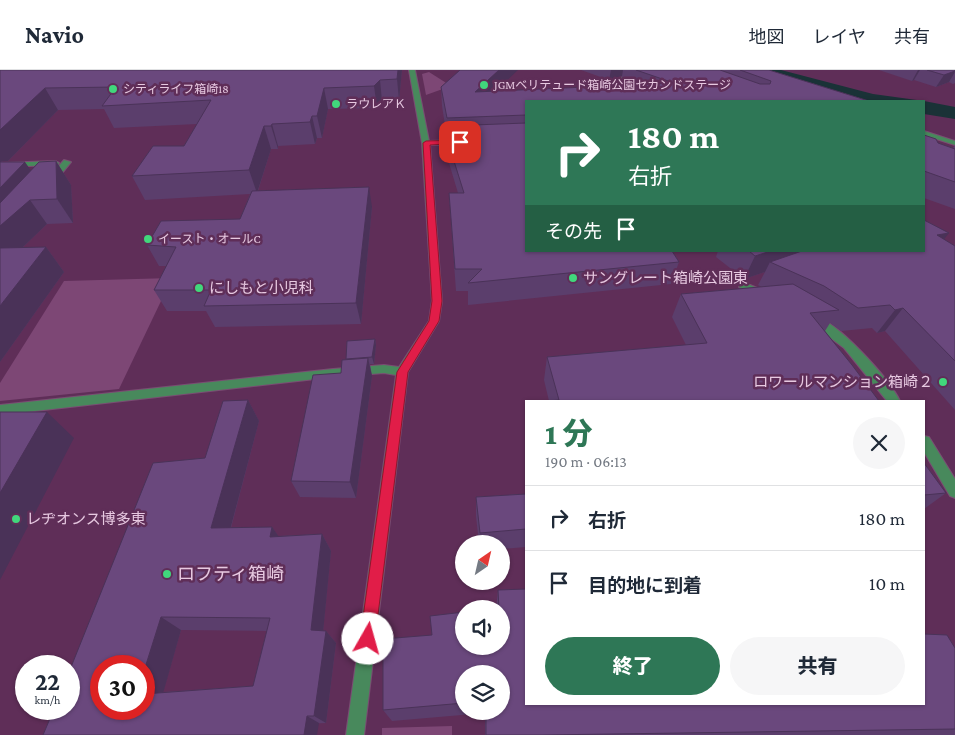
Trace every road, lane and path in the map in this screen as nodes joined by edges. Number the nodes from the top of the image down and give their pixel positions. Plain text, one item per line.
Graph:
1 (412, 70) edge
2 (652, 70) edge
3 (596, 100) edge
4 (925, 133) edge
5 (472, 141) edge
6 (426, 143) junction
7 (955, 143) edge
8 (0, 164) edge
9 (42, 191) edge
10 (761, 278) edge
11 (776, 300) edge
12 (802, 312) edge
13 (402, 372) junction
14 (893, 400) edge
15 (0, 410) edge
16 (925, 443) edge
17 (955, 492) edge
18 (355, 735) edge

1 - 6 street
2 - 3 street
4 - 7 street
5 - 6 street
6 - 13 street
8 - 9 street
10 - 11 street
12 - 14 street
13 - 15 street
13 - 18 street
16 - 17 street

